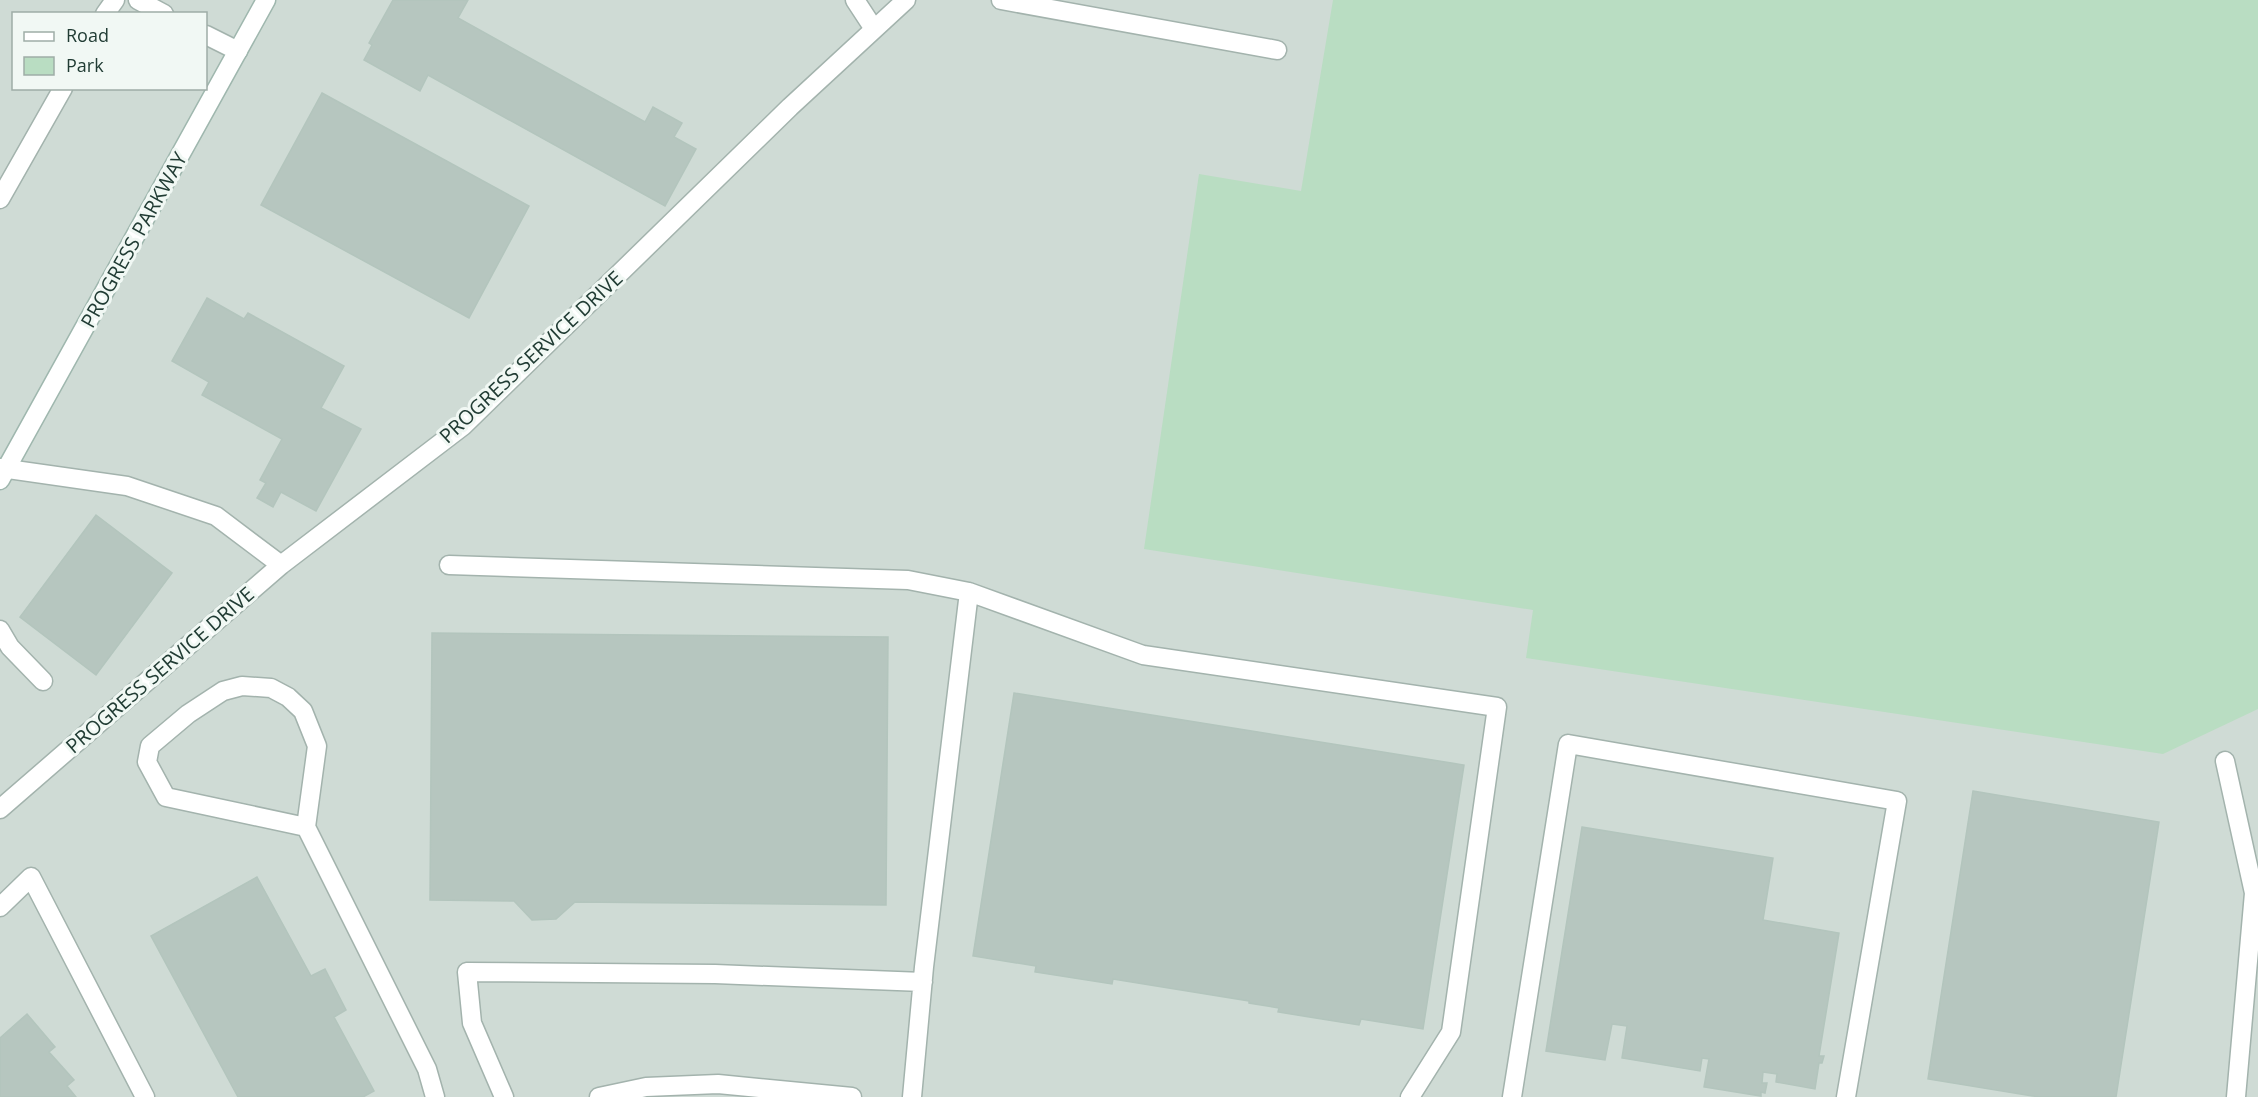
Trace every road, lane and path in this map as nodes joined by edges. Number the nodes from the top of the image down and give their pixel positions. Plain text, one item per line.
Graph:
1 (138, 0) edge
2 (266, 0) edge
3 (855, 0) edge
4 (906, 0) edge
5 (1001, 0) edge
6 (160, 12) edge
7 (874, 29) junction
8 (207, 35) edge
9 (1277, 50) dead end
10 (238, 51) junction
11 (62, 90) edge
12 (0, 199) edge
13 (2, 473) edge
14 (281, 565) junction
15 (450, 566) dead end
16 (969, 592) junction
17 (0, 630) edge
18 (43, 681) dead end
19 (2225, 762) dead end
20 (0, 809) edge
21 (306, 827) junction
22 (0, 907) edge
23 (923, 982) junction
24 (648, 1092) edge
25 (783, 1094) edge
26 (145, 1097) edge
27 (435, 1097) edge
28 (504, 1097) edge
29 (599, 1097) edge
30 (852, 1097) edge
31 (912, 1097) edge
32 (1410, 1097) edge
33 (1512, 1097) edge
34 (1846, 1097) edge
35 (2236, 1097) edge

1 - 6 street
2 - 10 street, PROGRESS PARKWAY
3 - 7 street
4 - 7 street, PROGRESS SERVICE DRIVE
5 - 9 street
7 - 14 street, PROGRESS SERVICE DRIVE
8 - 10 street
10 - 13 street, PROGRESS PARKWAY
11 - 12 street
13 - 14 street
14 - 20 street, PROGRESS SERVICE DRIVE
15 - 16 street
16 - 23 street
16 - 32 street
17 - 18 street
19 - 35 street
21 - 21 street
21 - 27 street
22 - 26 street
23 - 28 street
23 - 31 street
24 - 25 street
24 - 29 street
25 - 30 street
33 - 34 street

